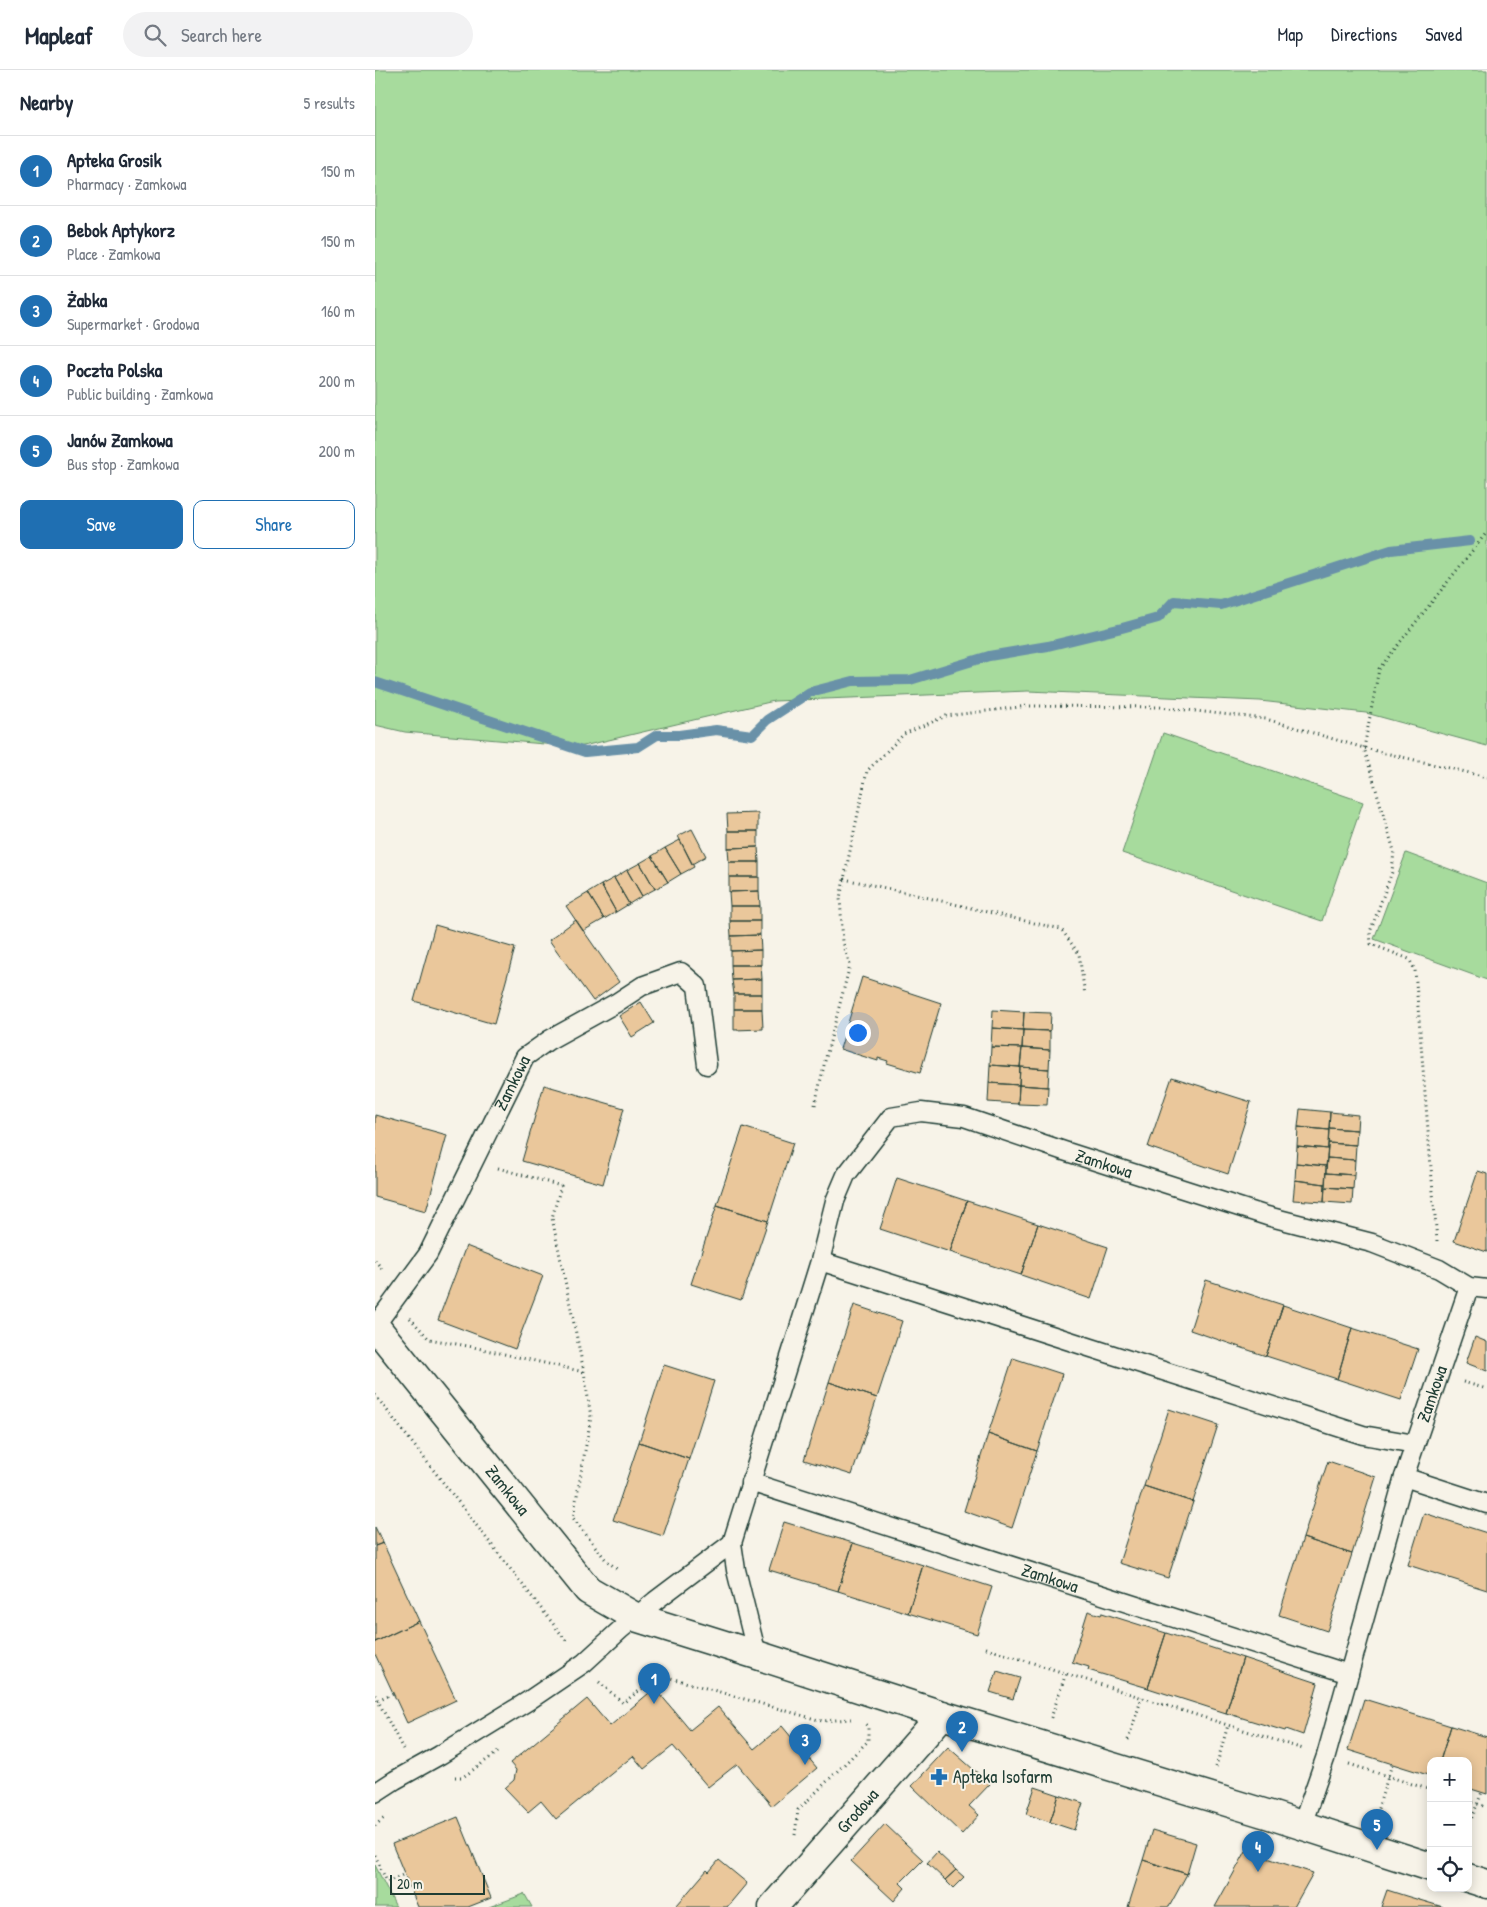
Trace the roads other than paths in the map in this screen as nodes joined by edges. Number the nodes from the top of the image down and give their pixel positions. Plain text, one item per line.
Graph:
1 (707, 1065) dead end
2 (820, 1261) junction
3 (1469, 1287) junction
4 (1487, 1289) edge
5 (375, 1326) edge
6 (1415, 1444) junction
7 (1404, 1477) junction
8 (750, 1482) junction
9 (1487, 1504) edge
10 (732, 1543) junction
11 (635, 1617) junction
12 (757, 1654) junction
13 (1349, 1674) junction
14 (942, 1715) junction
15 (375, 1793) edge
16 (1302, 1825) junction
17 (1427, 1865) edge
18 (1472, 1879) edge
19 (1487, 1884) edge
20 (773, 1907) edge

1 - 5 lane, Zamkowa
2 - 3 lane, Zamkowa
2 - 6 lane, Zamkowa
2 - 8 lane, Zamkowa
3 - 4 lane, Zamkowa
3 - 6 lane, Zamkowa
5 - 11 street, Zamkowa
6 - 7 lane, Zamkowa
7 - 9 lane
7 - 13 lane, Zamkowa
8 - 10 lane, Zamkowa
8 - 13 lane, Zamkowa
10 - 11 lane
10 - 12 lane, Zamkowa
11 - 12 street, Zamkowa
11 - 15 lane
12 - 14 street, Zamkowa
13 - 16 lane, Zamkowa
14 - 16 street, Zamkowa
14 - 20 street, Grodowa
16 - 17 street, Zamkowa
18 - 19 street

